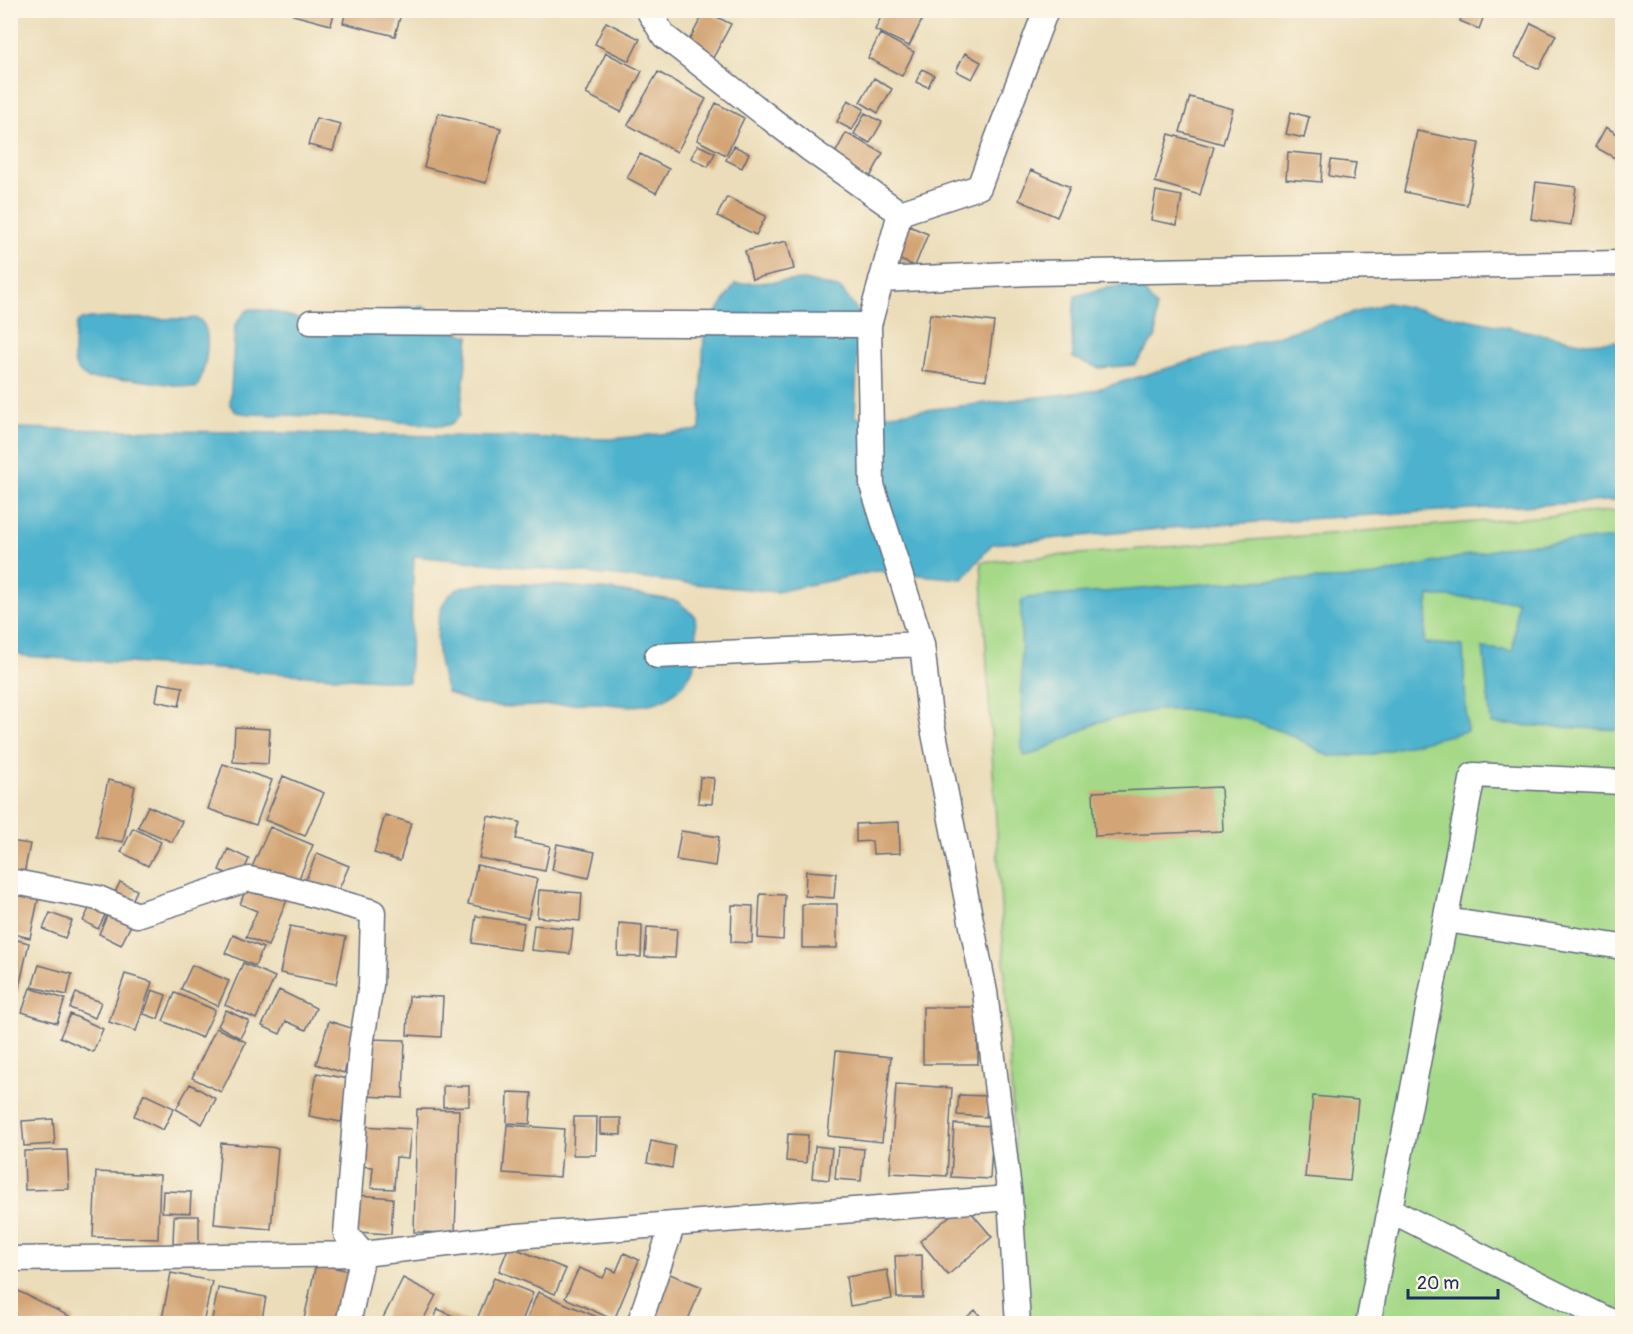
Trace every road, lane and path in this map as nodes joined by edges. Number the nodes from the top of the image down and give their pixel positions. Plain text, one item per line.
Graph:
1 (648, 10) edge
2 (1046, 10) edge
3 (900, 213) junction
4 (1623, 263) edge
5 (881, 280) junction
6 (311, 322) dead end
7 (868, 325) junction
8 (922, 644) junction
9 (657, 656) dead end
10 (1623, 782) edge
11 (10, 881) edge
12 (1446, 920) junction
13 (1623, 947) edge
14 (1010, 1198) junction
15 (1390, 1210) junction
16 (673, 1224) junction
17 (363, 1254) junction
18 (10, 1259) edge
19 (348, 1323) edge
20 (639, 1323) edge
21 (1018, 1323) edge
22 (1368, 1323) edge
23 (1616, 1323) edge

1 - 3 street
2 - 3 street
3 - 5 street
4 - 5 street
5 - 7 street
6 - 7 street
7 - 8 street
8 - 9 street
8 - 14 street
10 - 12 street
11 - 17 street
12 - 13 street
12 - 15 street
14 - 16 street
14 - 21 street
15 - 22 street
15 - 23 street
16 - 17 street
16 - 20 street
17 - 18 street
17 - 19 street

